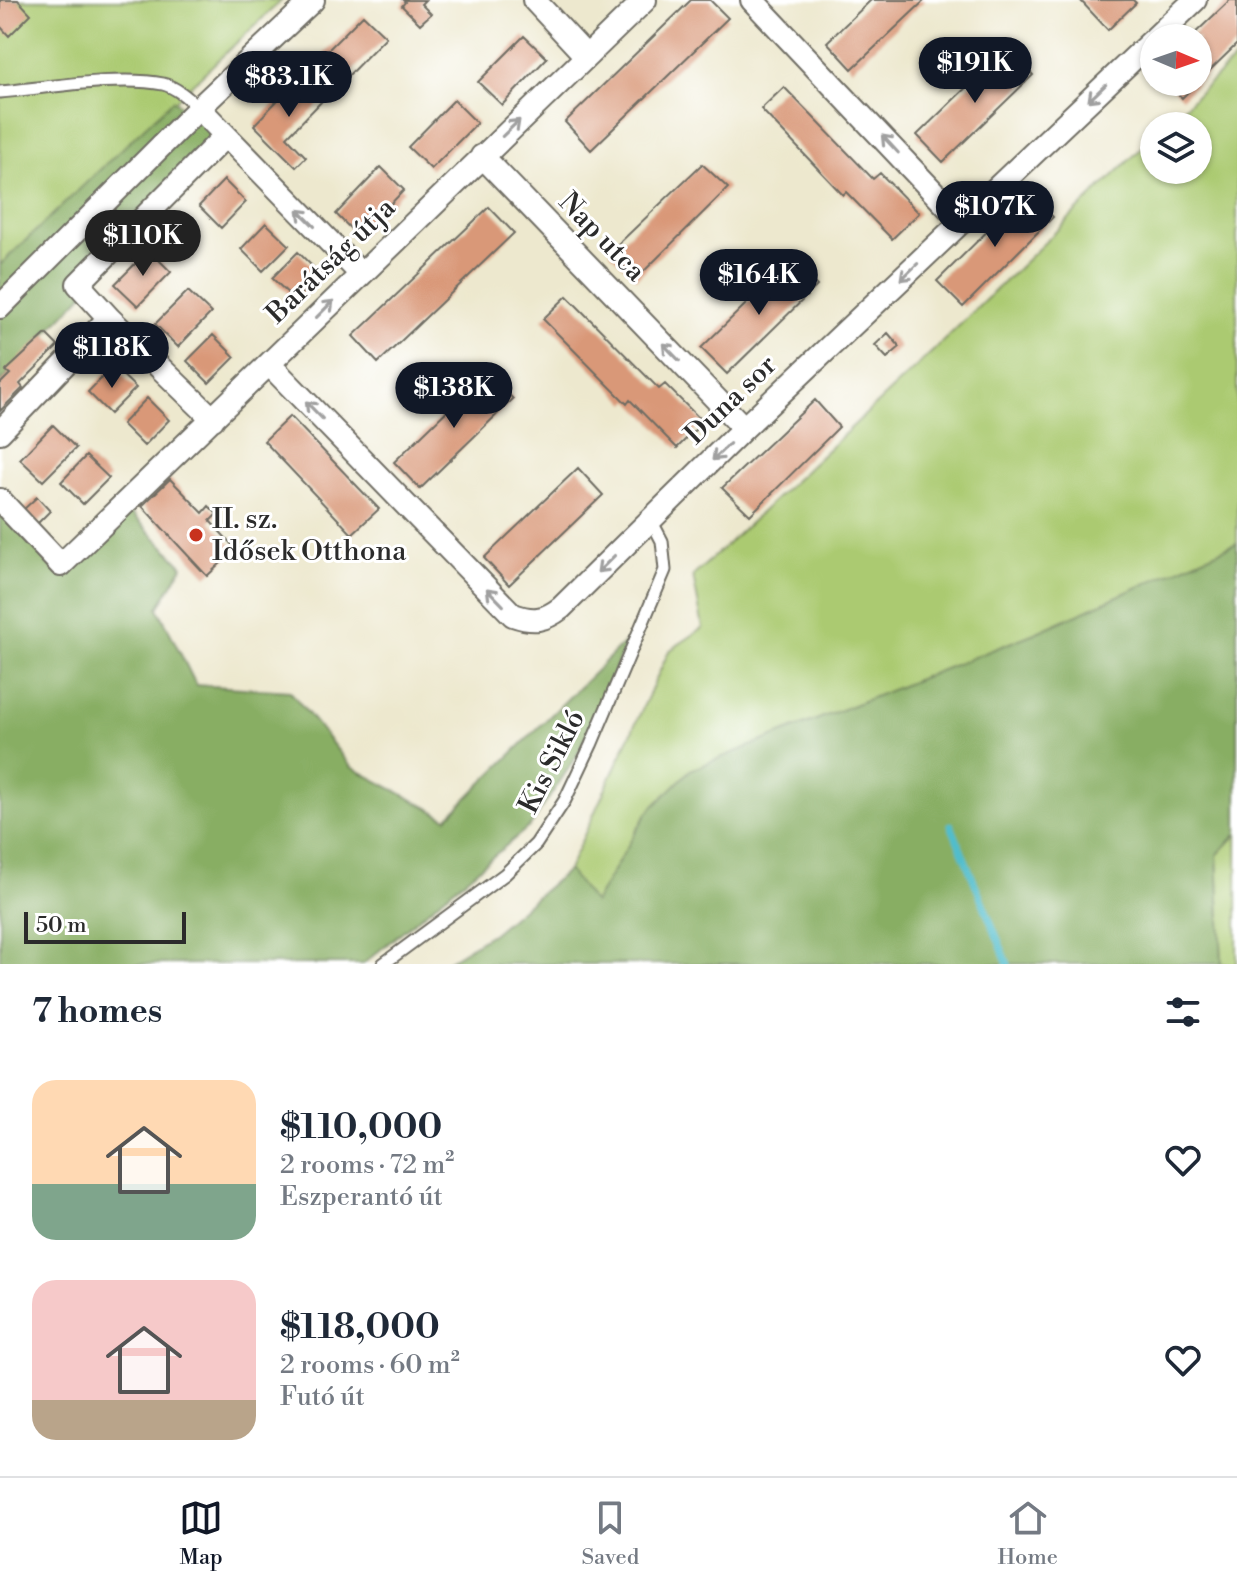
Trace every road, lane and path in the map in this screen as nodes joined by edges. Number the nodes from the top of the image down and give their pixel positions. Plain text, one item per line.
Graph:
1 (313, 0) edge
2 (534, 0) edge
3 (645, 0) edge
4 (752, 0) edge
5 (1189, 2) edge
6 (1169, 24) edge
7 (1140, 53) edge
8 (586, 56) junction
9 (0, 92) edge
10 (199, 108) junction
11 (225, 136) junction
12 (482, 156) junction
13 (962, 222) junction
14 (360, 273) junction
15 (0, 307) edge
16 (109, 318) junction
17 (269, 364) junction
18 (213, 419) junction
19 (744, 428) junction
20 (0, 432) edge
21 (0, 500) edge
22 (651, 520) junction
23 (383, 964) edge

1 - 10 street
2 - 8 street
3 - 8 street, Barátság útja
13 -> 4 street
5 - 6 street, Duna sor
7 -> 13 street, Duna sor
12 -> 8 street, Barátság útja
9 - 10 lane
10 - 11 street
10 - 15 street
14 -> 11 street
11 - 16 street
12 - 14 street, Barátság útja
19 -> 12 street, Nap utca
13 -> 19 street, Duna sor
17 -> 14 street, Barátság útja
16 - 18 street
16 - 20 street
17 - 18 street, Barátság útja
22 -> 17 street, Duna sor
18 - 21 street, Barátság útja
19 -> 22 street, Duna sor
22 - 23 lane, Kis Sikló

